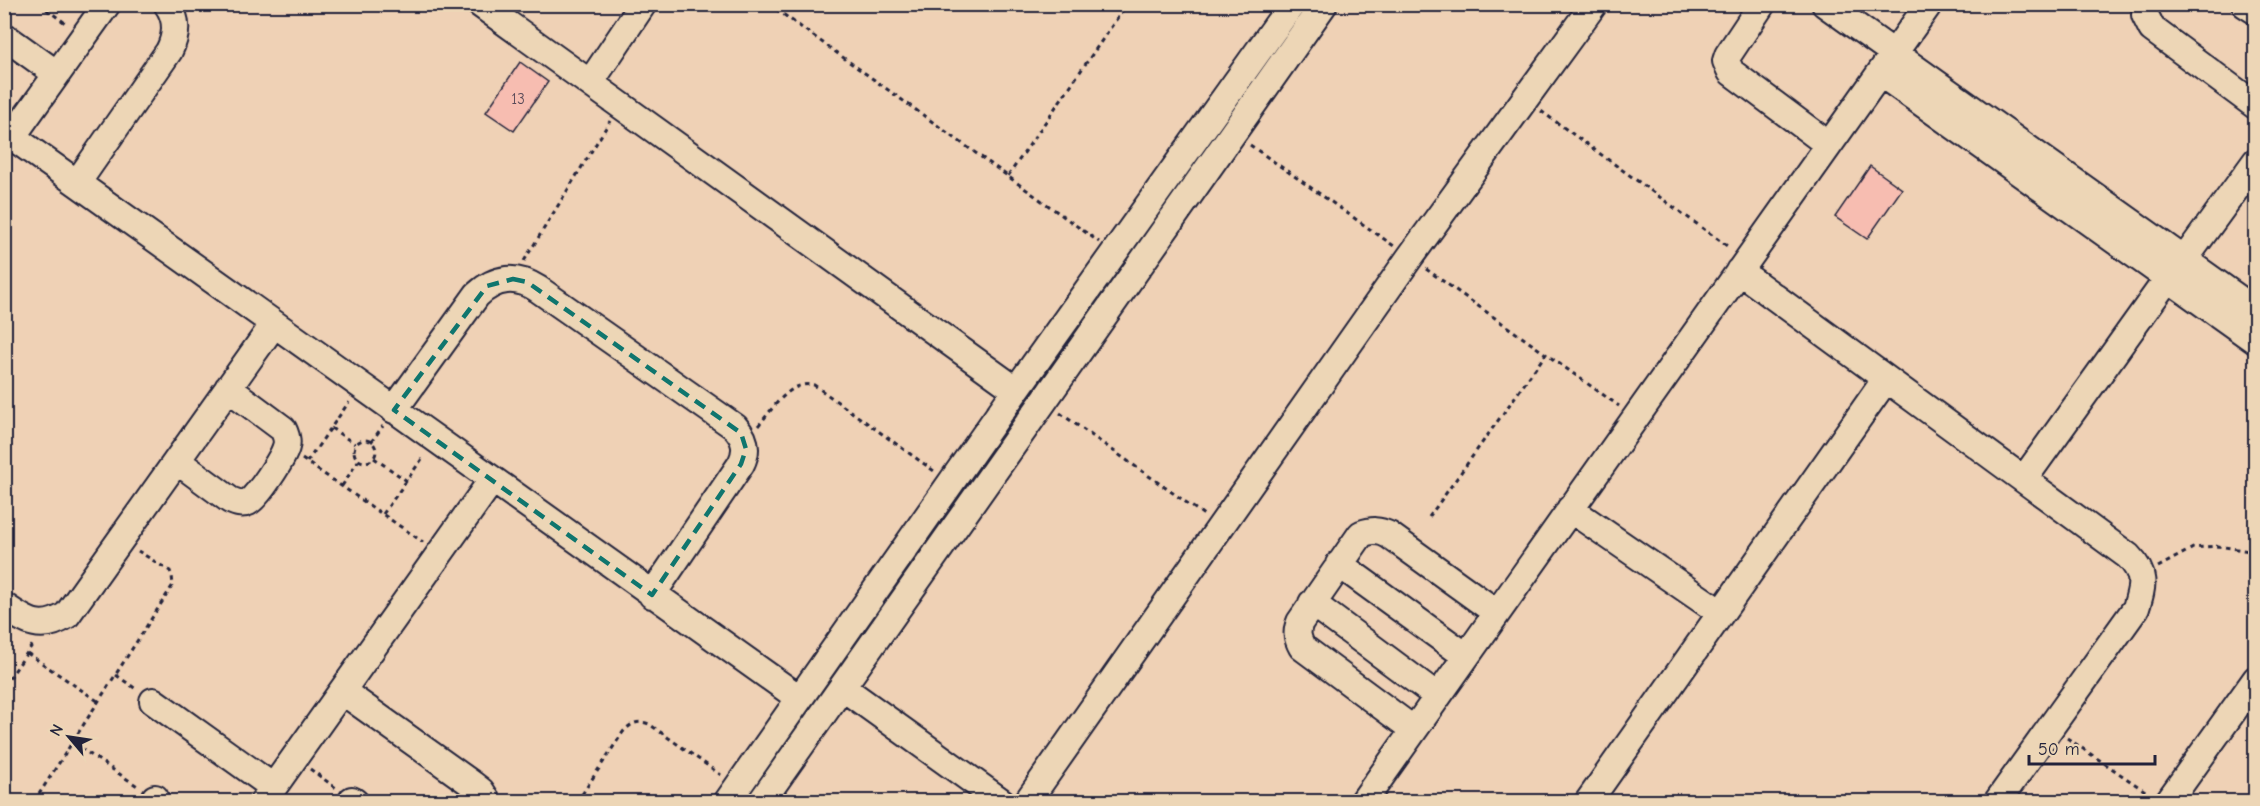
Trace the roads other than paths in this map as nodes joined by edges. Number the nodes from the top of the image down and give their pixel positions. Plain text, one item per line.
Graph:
1 (107, 4) edge
2 (167, 4) edge
3 (480, 4) edge
4 (643, 4) edge
5 (1292, 4) edge
6 (1324, 4) edge
7 (1594, 4) edge
8 (1762, 4) edge
9 (1825, 4) edge
10 (1929, 4) edge
11 (2146, 4) edge
12 (2246, 4) edge
13 (2256, 12) edge
14 (1275, 28) junction
15 (4, 36) edge
16 (1296, 44) junction
17 (1886, 64) junction
18 (57, 74) junction
19 (590, 82) junction
20 (2256, 106) edge
21 (8, 134) edge
22 (1829, 145) junction
23 (2256, 161) edge
24 (77, 183) junction
25 (1743, 266) junction
26 (2176, 269) junction
27 (1077, 304) junction
28 (2256, 311) edge
29 (1100, 321) junction
30 (274, 324) junction
31 (2256, 341) edge
32 (1886, 379) junction
33 (228, 388) junction
34 (1016, 390) junction
35 (394, 410) junction
36 (969, 457) junction
37 (177, 461) junction
38 (992, 474) junction
39 (2024, 479) junction
40 (492, 480) junction
41 (1570, 509) junction
42 (1340, 564) junction
43 (873, 592) junction
44 (652, 595) junction
45 (1312, 603) junction
46 (4, 606) edge
47 (896, 609) junction
48 (1497, 613) junction
49 (1721, 613) junction
50 (1466, 656) junction
51 (2256, 680) edge
52 (842, 687) junction
53 (342, 691) junction
54 (1437, 696) junction
55 (799, 698) junction
56 (153, 701) road end
57 (1414, 730) junction
58 (757, 757) junction
59 (780, 774) junction
60 (268, 794) edge
61 (732, 794) edge
62 (488, 801) edge
63 (760, 801) edge
64 (1002, 801) edge
65 (1027, 801) edge
66 (1363, 801) edge
67 (1588, 801) edge
68 (1997, 801) edge
69 (2168, 801) edge

1 - 18 street
2 - 24 street
3 - 19 street
4 - 19 street
5 - 14 street
6 - 16 street
7 - 65 street
8 - 22 street
9 - 17 street
10 - 17 street
11 - 20 street
12 - 13 street
14 - 16 street
14 - 27 street
15 - 18 street
16 - 29 street
17 - 22 street
17 - 26 street
18 - 21 street
19 - 34 street
21 - 24 street
22 - 25 street
23 - 26 street
24 - 30 street
25 - 32 street
25 - 41 street
26 - 28 street
26 - 31 street
26 - 39 street
27 - 29 street
27 - 34 street
29 - 38 street
30 - 33 street
30 - 35 street
32 - 39 street
32 - 49 street
33 - 37 street
33 - 37 street
34 - 36 street
35 - 40 street
35 - 44 street
36 - 38 street
36 - 43 street
37 - 46 street
38 - 47 street
39 - 68 street
40 - 44 street
40 - 53 street
41 - 48 street
41 - 49 street
42 - 45 street
42 - 48 street
42 - 50 street
43 - 47 street
43 - 55 street
44 - 55 street
45 - 54 street
45 - 57 street
47 - 52 street
48 - 50 street
49 - 67 street
50 - 54 street
51 - 69 street
52 - 59 street
52 - 64 street
53 - 60 street
53 - 62 street
54 - 57 street
55 - 58 street
56 - 60 street
57 - 66 street
58 - 59 street
58 - 61 street
59 - 63 street

